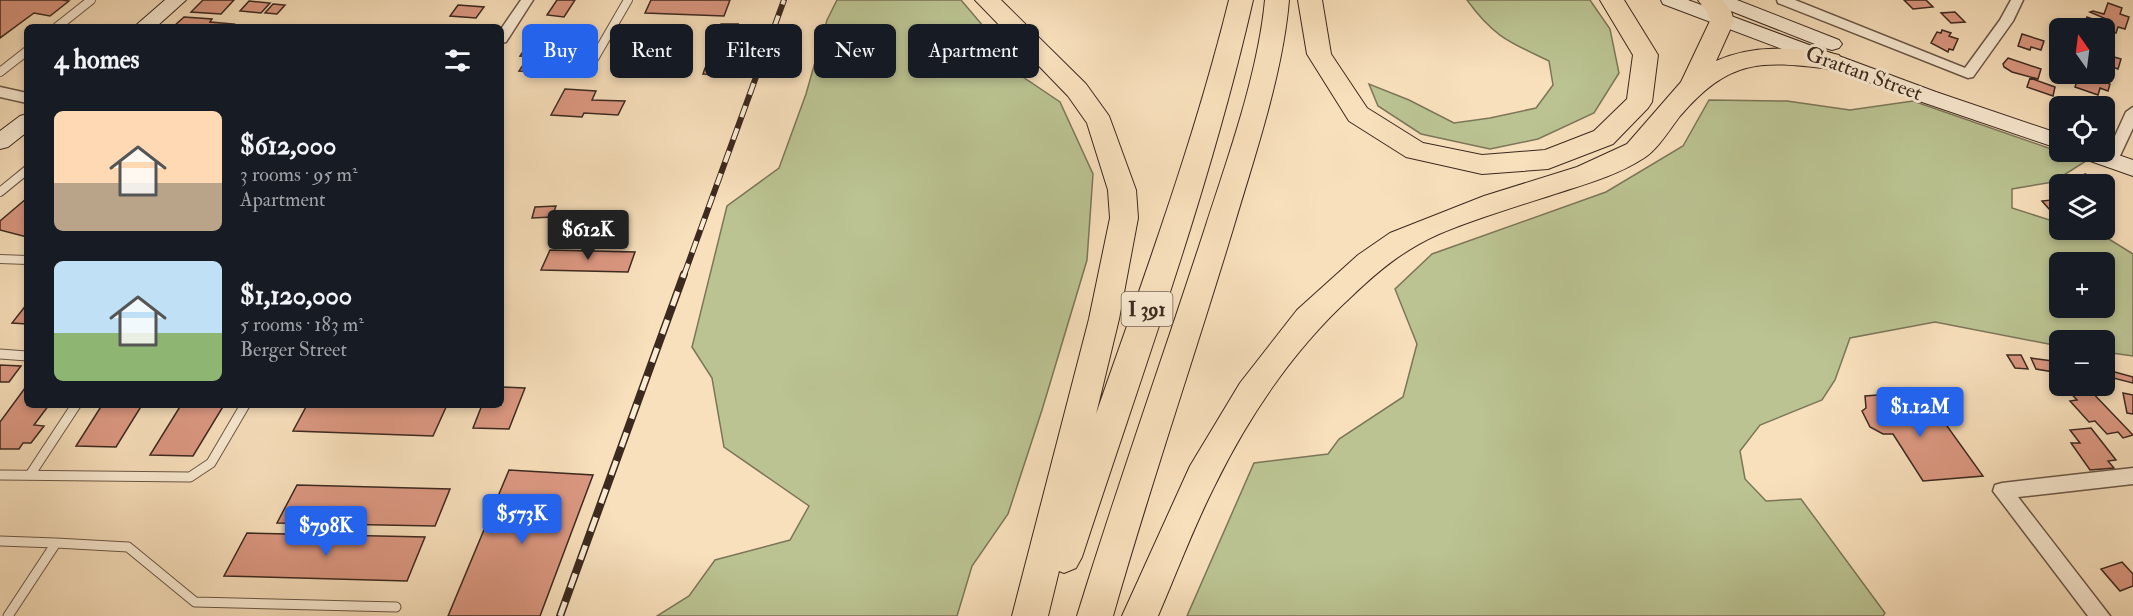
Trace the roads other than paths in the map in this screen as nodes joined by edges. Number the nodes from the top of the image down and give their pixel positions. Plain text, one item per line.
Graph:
1 (91, 0) edge
2 (177, 0) edge
3 (527, 0) edge
4 (628, 0) edge
5 (987, 0) edge
6 (1241, 0) edge
7 (1277, 0) edge
8 (1310, 0) edge
9 (1612, 0) edge
10 (1670, 0) edge
11 (1783, 0) edge
12 (2017, 0) edge
13 (1717, 7) edge
14 (61, 24) edge
15 (148, 24) edge
16 (504, 34) edge
17 (598, 52) edge
18 (24, 53) edge
19 (1830, 60) junction
20 (0, 72) edge
21 (1692, 86) junction
22 (0, 92) edge
23 (24, 97) edge
24 (2133, 112) edge
25 (24, 126) edge
26 (2049, 133) edge
27 (2049, 138) edge
28 (2115, 138) edge
29 (0, 142) edge
30 (2115, 161) edge
31 (2133, 168) edge
32 (24, 172) edge
33 (0, 192) edge
34 (0, 259) edge
35 (24, 260) edge
36 (0, 354) edge
37 (24, 356) edge
38 (73, 408) edge
39 (243, 408) edge
40 (0, 474) edge
41 (30, 475) junction
42 (2133, 476) edge
43 (0, 541) edge
44 (56, 543) junction
45 (396, 607) dead end
46 (8, 616) edge
47 (1030, 616) edge
48 (1044, 616) edge
49 (1095, 616) edge
50 (1140, 616) edge
51 (2100, 616) edge

1 - 14 lane
2 - 15 main road
3 - 16 street
4 - 17 lane
5 - 47 highway
6 - 48 highway, I 391
7 - 49 highway, I 391
8 - 9 highway
10 - 13 main road, Grattan Street
11 - 12 street
13 - 19 main road, Grattan Street
13 - 21 highway
13 - 26 main road, Grattan Street
18 - 20 lane
19 - 21 highway
19 - 27 main road, Grattan Street
21 - 50 highway
22 - 23 street
24 - 28 street
25 - 29 main road
30 - 31 main road
32 - 33 lane
34 - 35 lane
36 - 37 lane
38 - 41 lane
39 - 41 lane
40 - 41 lane
42 - 51 street
43 - 44 lane
44 - 45 lane
44 - 46 lane

